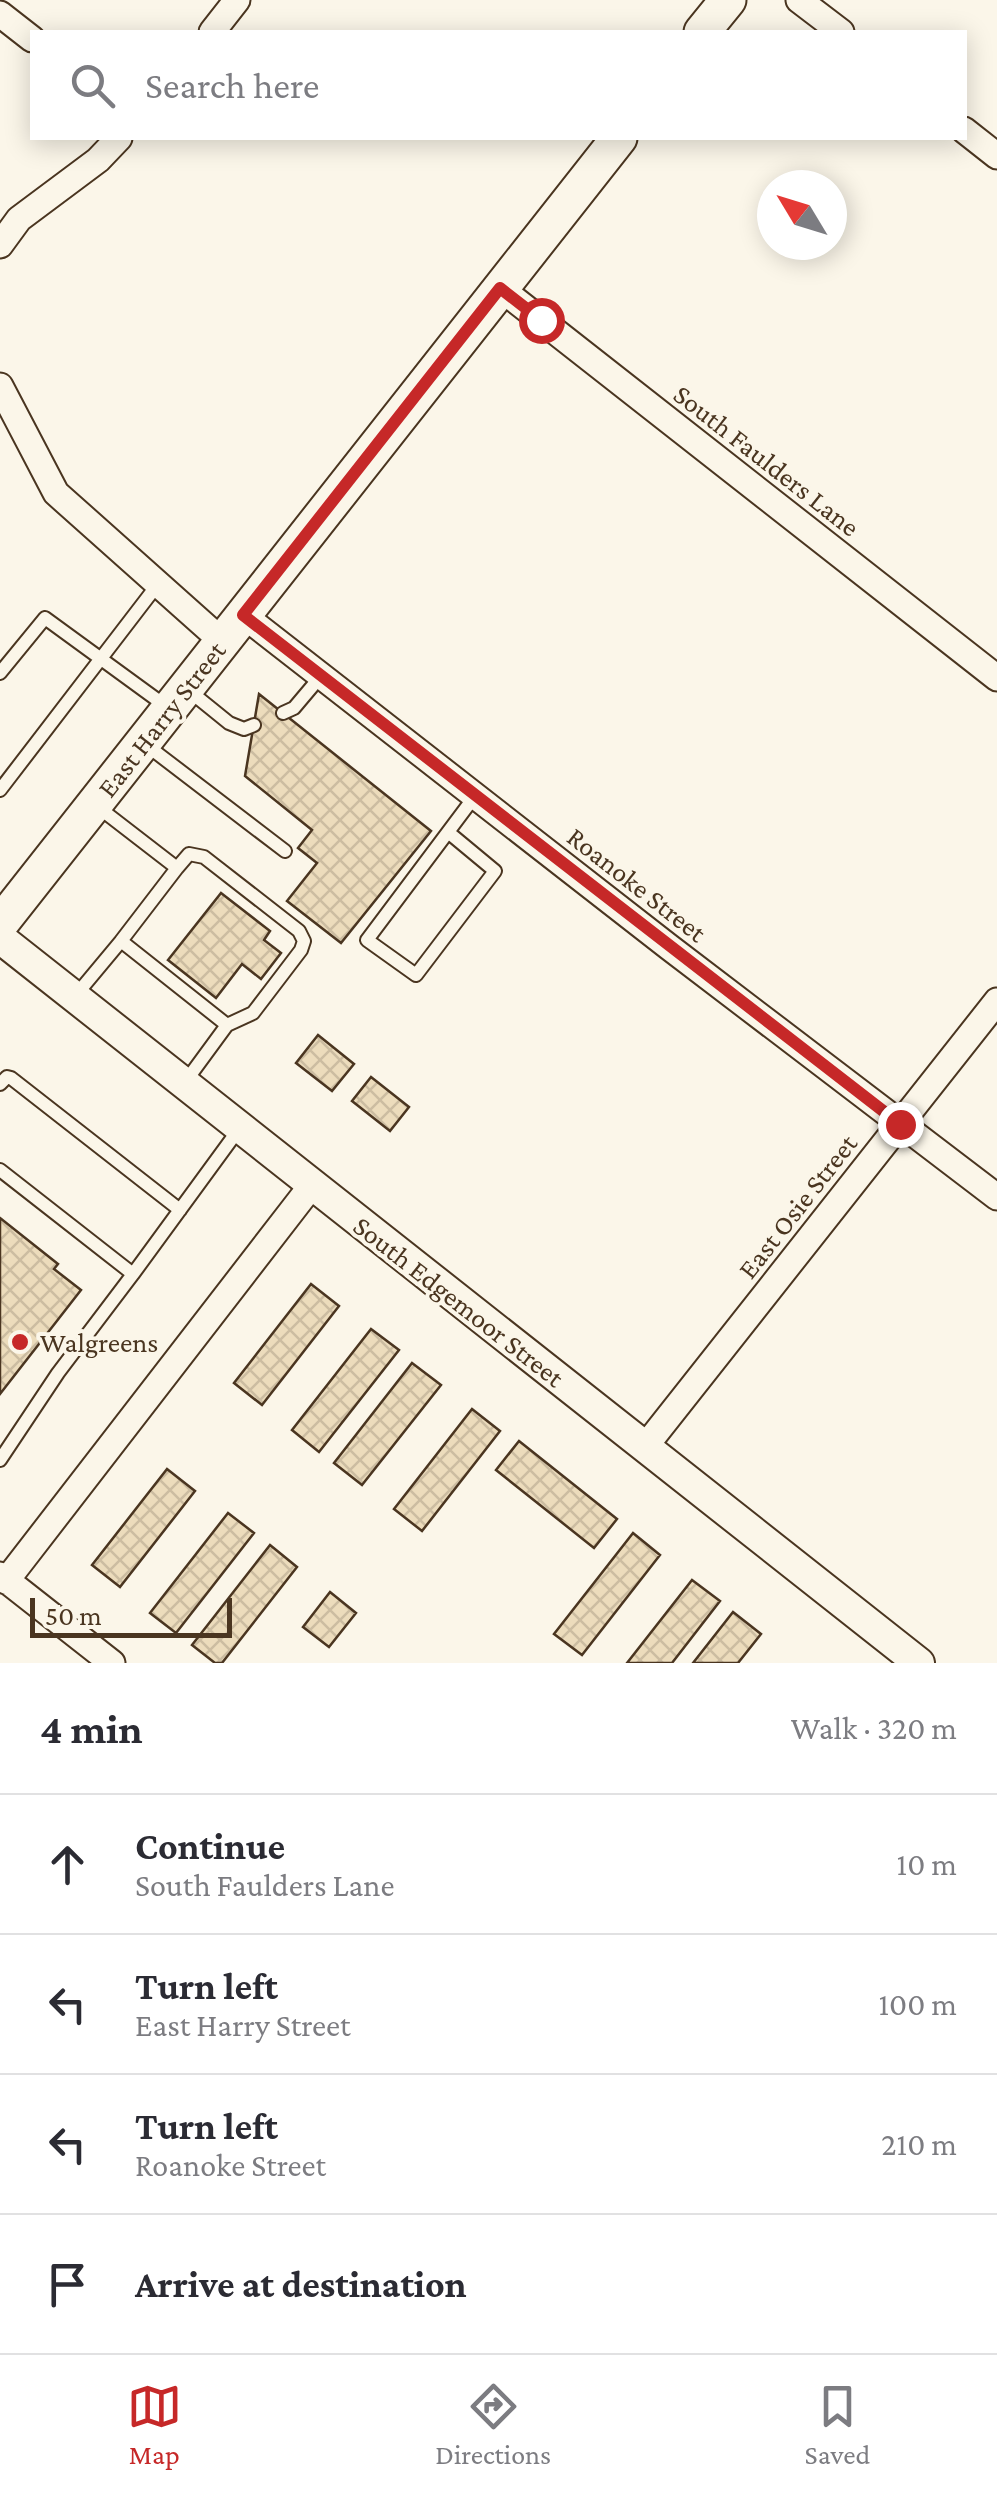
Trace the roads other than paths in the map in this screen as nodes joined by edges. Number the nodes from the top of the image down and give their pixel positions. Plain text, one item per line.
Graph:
1 (237, 0) edge
2 (728, 0) edge
3 (799, 0) edge
4 (0, 14) edge
5 (214, 30) edge
6 (704, 30) edge
7 (837, 30) edge
8 (30, 37) edge
9 (967, 132) edge
10 (118, 140) edge
11 (617, 140) edge
12 (997, 156) edge
13 (0, 245) edge
14 (500, 288) junction
15 (0, 386) edge
16 (158, 584) junction
17 (232, 628) junction
18 (101, 658) junction
19 (0, 673) edge
20 (321, 676) junction
21 (997, 678) edge
22 (177, 698) junction
23 (283, 712) dead end
24 (254, 725) dead end
25 (143, 742) junction
26 (0, 790) edge
27 (475, 796) junction
28 (94, 804) junction
29 (448, 832) junction
30 (284, 851) dead end
31 (177, 868) junction
32 (0, 924) edge
33 (0, 938) edge
34 (121, 942) junction
35 (74, 997) junction
36 (997, 1001) edge
37 (227, 1025) junction
38 (0, 1084) edge
39 (182, 1085) junction
40 (900, 1124) junction
41 (239, 1129) junction
42 (0, 1170) edge
43 (312, 1185) junction
44 (997, 1196) edge
45 (180, 1210) junction
46 (133, 1274) junction
47 (644, 1448) junction
48 (1, 1458) edge
49 (3, 1578) edge
50 (112, 1663) edge
51 (918, 1663) edge

1 - 5 street
2 - 6 main road
3 - 7 street
4 - 8 street
9 - 12 street
10 - 13 street
11 - 14 main road, East Harry Street
14 - 17 main road, East Harry Street
14 - 21 street, South Faulders Lane
15 - 16 street, Roanoke Street
16 - 17 street, Roanoke Street
16 - 18 lane
17 - 20 street, Roanoke Street
17 - 22 main road, East Harry Street
18 - 19 lane
18 - 22 lane
18 - 26 lane
20 - 23 lane
20 - 27 street, Roanoke Street
22 - 24 lane
22 - 25 main road, East Harry Street
25 - 28 main road, East Harry Street
25 - 30 lane
27 - 29 lane
27 - 40 street, Roanoke Street
28 - 31 lane
28 - 32 main road, East Harry Street
29 - 29 lane
31 - 34 lane
31 - 37 lane
33 - 35 street, South Edgemoor Street
34 - 35 lane
34 - 37 lane
35 - 39 street, South Edgemoor Street
36 - 40 street, East Osie Street
37 - 39 lane
38 - 45 lane
39 - 41 street, South Edgemoor Street
40 - 44 street, Roanoke Street
40 - 47 street, East Osie Street
41 - 43 street, South Edgemoor Street
41 - 45 lane
42 - 46 lane
43 - 47 street, South Edgemoor Street
43 - 49 street
45 - 46 lane
46 - 48 lane
47 - 51 street, South Edgemoor Street
49 - 50 street

